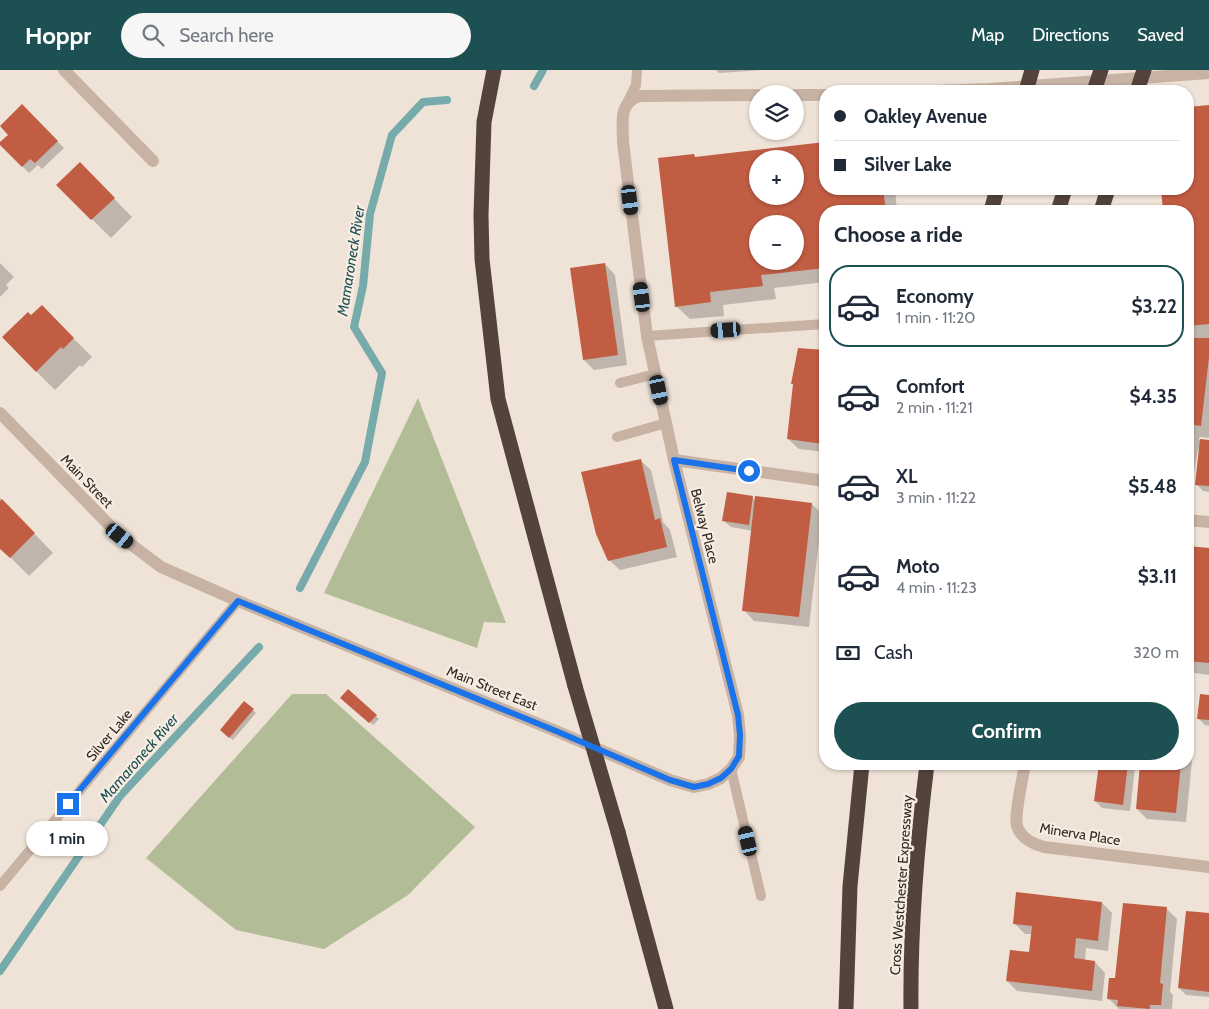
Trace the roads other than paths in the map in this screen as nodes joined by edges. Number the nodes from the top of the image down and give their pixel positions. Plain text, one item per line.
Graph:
1 (64, 70) edge
2 (494, 70) edge
3 (637, 70) edge
4 (1032, 70) edge
5 (1100, 70) edge
6 (1144, 70) edge
7 (1209, 72) edge
8 (1028, 85) edge
9 (1042, 85) edge
10 (1096, 85) edge
11 (1139, 85) edge
12 (749, 95) edge
13 (804, 95) edge
14 (819, 95) edge
15 (624, 108) junction
16 (154, 161) dead end
17 (819, 324) edge
18 (647, 336) junction
19 (655, 374) junction
20 (620, 383) dead end
21 (0, 413) edge
22 (666, 423) junction
23 (617, 437) dead end
24 (674, 460) junction
25 (819, 480) edge
26 (1194, 521) edge
27 (1209, 522) edge
28 (238, 601) junction
29 (731, 769) junction
30 (861, 770) edge
31 (926, 770) edge
32 (1025, 770) edge
33 (1209, 867) edge
34 (0, 886) edge
35 (761, 896) dead end
36 (666, 1009) edge
37 (846, 1009) edge
38 (911, 1009) edge

1 - 16 street
2 - 36 highway, bridge
3 - 15 lane
4 - 8 highway, bridge
5 - 10 highway, bridge
6 - 11 highway, bridge
7 - 9 street
12 - 15 street
13 - 14 street
15 - 18 street, Belway Place
17 - 18 lane
18 - 19 street, Belway Place
19 - 20 lane
19 - 22 street, Belway Place
21 - 28 street, Main Street
22 - 23 lane
22 - 24 street, Belway Place
24 - 25 street
24 - 29 street, Belway Place
26 - 27 street
28 - 29 street, Main Street East
28 - 34 lane, Silver Lake
29 - 35 lane
30 - 37 highway
31 - 38 highway, Cross Westchester Expressway
32 - 33 street, Minerva Place

